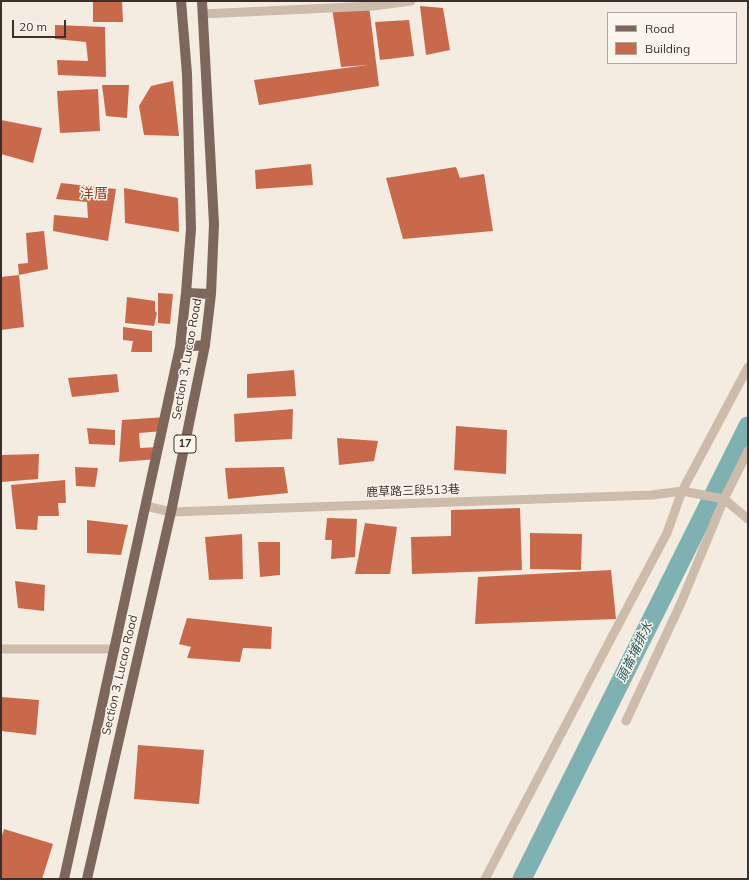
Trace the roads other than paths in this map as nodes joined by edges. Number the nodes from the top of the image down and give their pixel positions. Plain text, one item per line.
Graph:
1 (181, 1) edge
2 (202, 1) edge
3 (411, 1) edge
4 (202, 14) junction
5 (186, 293) junction
6 (211, 294) junction
7 (205, 345) junction
8 (180, 347) junction
9 (748, 367) edge
10 (748, 451) edge
11 (682, 491) junction
12 (724, 499) junction
13 (146, 506) junction
14 (171, 512) junction
15 (748, 519) edge
16 (1, 649) edge
17 (115, 649) junction
18 (626, 721) dead end
19 (64, 879) edge
20 (87, 879) edge
21 (485, 879) edge

1 - 5 main road, Section 3, Lucao Road / 17
2 - 4 main road, Section 3, Lucao Road / 17
3 - 4 lane
4 - 6 main road, Section 3, Lucao Road / 17
5 - 6 main road
5 - 8 main road, Section 3, Lucao Road / 17
6 - 7 main road, Section 3, Lucao Road / 17
7 - 8 main road
7 - 14 main road, Section 3, Lucao Road / 17
8 - 13 main road, Section 3, Lucao Road / 17
9 - 11 lane
10 - 12 lane
11 - 12 lane, 鹿草路三段513巷
11 - 14 lane, 鹿草路三段513巷
11 - 21 lane
12 - 15 lane
12 - 18 lane
13 - 14 lane, 鹿草路三段513巷
13 - 17 main road, Section 3, Lucao Road / 17
14 - 20 main road, Section 3, Lucao Road / 17
16 - 17 lane
17 - 19 main road, Section 3, Lucao Road / 17

